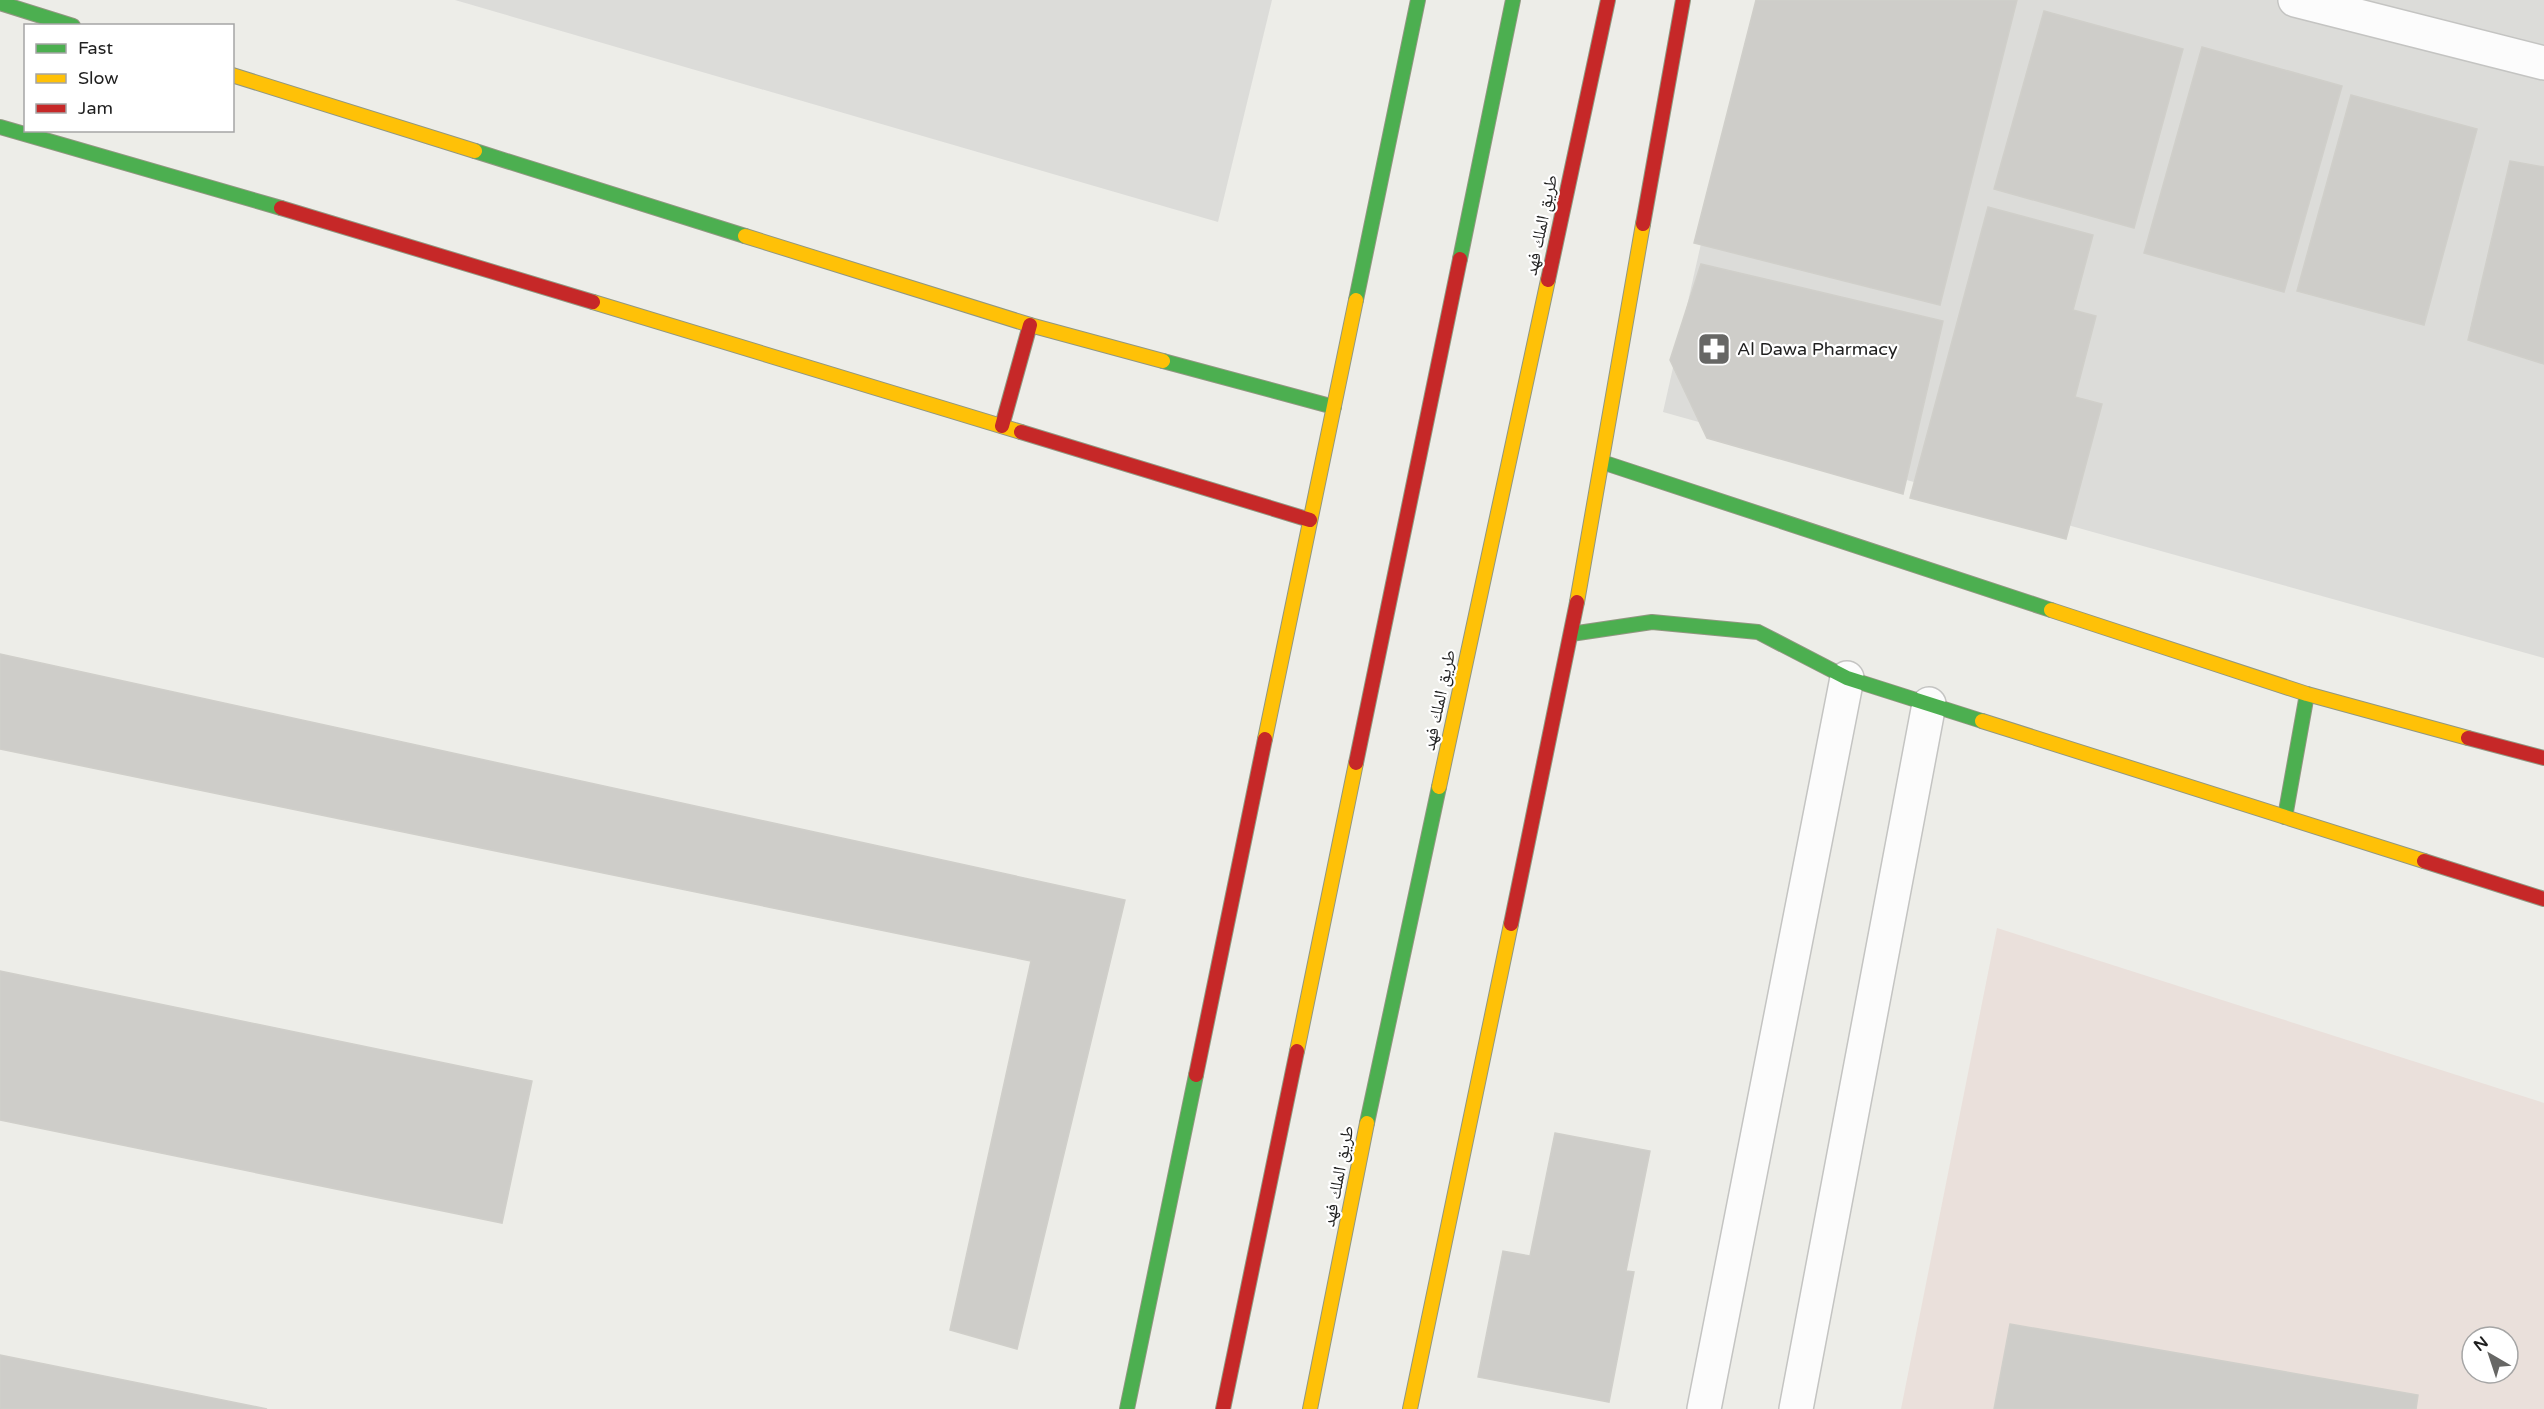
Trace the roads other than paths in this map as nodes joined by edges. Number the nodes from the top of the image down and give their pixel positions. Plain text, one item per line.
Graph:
1 (1418, 0) edge
2 (1513, 0) edge
3 (1608, 0) edge
4 (1683, 0) edge
5 (2295, 0) edge
6 (0, 3) edge
7 (67, 24) edge
8 (1491, 32) dead end
9 (2544, 63) edge
10 (234, 76) edge
11 (1495, 84) junction
12 (0, 128) edge
13 (1030, 325) junction
14 (1334, 407) junction
15 (1002, 426) junction
16 (1602, 462) junction
17 (1310, 520) junction
18 (1571, 634) junction
19 (1847, 678) junction
20 (2307, 694) junction
21 (1929, 704) junction
22 (2544, 758) edge
23 (2284, 817) junction
24 (2544, 899) edge
25 (1127, 1409) edge
26 (1223, 1409) edge
27 (1310, 1409) edge
28 (1410, 1409) edge
29 (1704, 1409) edge
30 (1796, 1409) edge

1 - 14 main road
2 - 11 main road
3 - 27 main road, طريق الملك فهد
4 - 16 main road
5 - 9 street
6 - 7 main road
8 - 11 main road
10 - 13 main road
11 - 26 main road
12 - 15 main road
13 - 14 main road
13 - 15 main road
14 - 17 main road
15 - 17 main road
16 - 18 main road
16 - 20 main road
17 - 25 main road
18 - 19 main road
18 - 28 main road
19 - 21 main road
19 - 29 street
20 - 22 main road
20 - 23 main road
21 - 23 main road
21 - 30 street
23 - 24 main road

